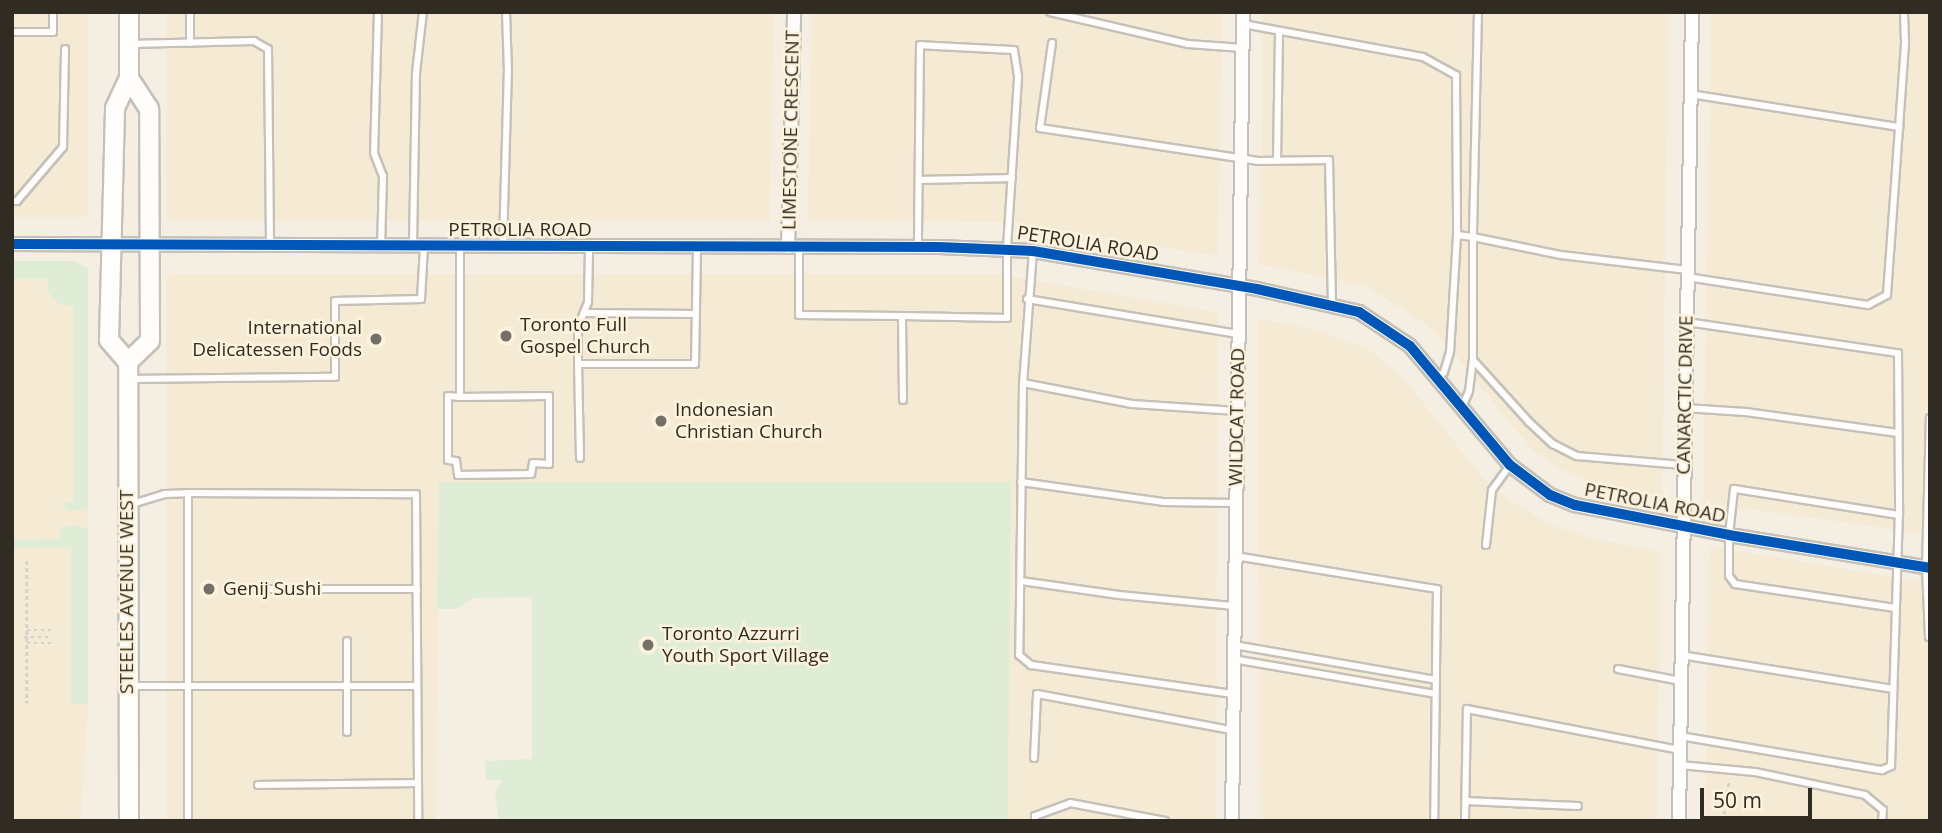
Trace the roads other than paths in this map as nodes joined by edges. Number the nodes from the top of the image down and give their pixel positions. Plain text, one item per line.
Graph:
1 (53, 12) edge
2 (129, 12) edge
3 (190, 12) edge
4 (378, 12) edge
5 (423, 12) edge
6 (506, 12) edge
7 (794, 12) edge
8 (1050, 12) edge
9 (1478, 12) edge
10 (1692, 12) edge
11 (1904, 12) edge
12 (1243, 18) edge
13 (1279, 31) junction
14 (12, 32) edge
15 (190, 43) junction
16 (1052, 43) dead end
17 (129, 44) junction
18 (1243, 48) junction
19 (65, 50) dead end
20 (129, 78) junction
21 (1690, 94) junction
22 (1899, 127) junction
23 (1241, 159) junction
24 (1277, 161) junction
25 (1012, 178) junction
26 (920, 180) junction
27 (12, 201) edge
28 (1457, 235) junction
29 (1473, 237) junction
30 (12, 244) edge
31 (112, 245) junction
32 (149, 245) junction
33 (270, 247) junction
34 (381, 247) junction
35 (418, 247) junction
36 (697, 247) junction
37 (918, 247) junction
38 (460, 248) junction
39 (503, 248) junction
40 (589, 248) junction
41 (794, 248) junction
42 (1007, 248) junction
43 (1033, 251) junction
44 (1687, 274) junction
45 (1239, 286) junction
46 (1027, 299) junction
47 (1332, 303) junction
48 (584, 313) junction
49 (695, 314) junction
50 (902, 316) junction
51 (1686, 321) junction
52 (1238, 334) junction
53 (1473, 360) junction
54 (578, 364) junction
55 (127, 371) junction
56 (1439, 377) junction
57 (1023, 383) junction
58 (460, 397) junction
59 (903, 400) dead end
60 (1462, 407) junction
61 (1684, 408) junction
62 (1237, 411) junction
63 (1930, 418) edge
64 (1899, 433) junction
65 (580, 458) dead end
66 (1684, 464) junction
67 (1510, 465) junction
68 (1021, 482) junction
69 (188, 493) junction
70 (1236, 503) junction
71 (127, 505) junction
72 (1899, 515) junction
73 (1682, 526) junction
74 (1729, 535) junction
75 (1486, 545) dead end
76 (1235, 555) junction
77 (1896, 564) junction
78 (1928, 568) edge
79 (1021, 581) junction
80 (417, 589) junction
81 (256, 590) dead end
82 (1234, 606) junction
83 (1895, 608) junction
84 (1929, 637) edge
85 (347, 641) dead end
86 (1234, 652) junction
87 (1681, 655) junction
88 (1618, 669) dead end
89 (1436, 680) junction
90 (1681, 681) junction
91 (128, 686) junction
92 (188, 686) junction
93 (347, 686) junction
94 (417, 686) junction
95 (1893, 690) junction
96 (1233, 694) junction
97 (1435, 694) junction
98 (1232, 730) junction
99 (347, 732) dead end
100 (1680, 743) junction
101 (1034, 758) dead end
102 (1680, 765) junction
103 (417, 783) junction
104 (258, 785) dead end
105 (1466, 801) junction
106 (1578, 806) dead end
107 (129, 821) edge
108 (188, 821) edge
109 (418, 821) edge
110 (1035, 821) edge
111 (1165, 821) edge
112 (1232, 821) edge
113 (1434, 821) edge
114 (1465, 821) edge
115 (1679, 821) edge
116 (1882, 821) edge

1 - 14 lane
2 - 17 main road
3 - 15 lane
4 - 34 lane
5 - 35 lane
6 - 39 lane
7 - 41 street, LIMESTONE CRESCENT
8 - 18 lane
9 - 29 lane
10 - 21 street, CANARCTIC DRIVE
11 - 22 lane
12 - 13 lane
12 - 18 street, WILDCAT ROAD
13 - 24 lane
13 - 28 lane
15 - 17 lane
15 - 33 lane
16 - 23 lane
17 - 20 main road
18 - 23 street, WILDCAT ROAD
19 - 27 lane
20 - 31 main road
20 - 32 main road
21 - 22 lane
21 - 44 street, CANARCTIC DRIVE
22 - 44 lane
23 - 24 lane
23 - 45 street, WILDCAT ROAD
24 - 47 lane
25 - 26 lane
25 - 26 lane
25 - 42 lane
26 - 37 lane
28 - 29 lane
28 - 56 lane
29 - 44 lane
29 - 53 lane
30 - 31 street, PETROLIA ROAD
31 - 32 street, PETROLIA ROAD
31 - 55 main road
32 - 33 street, PETROLIA ROAD
32 - 55 main road
33 - 34 street, PETROLIA ROAD
34 - 35 street, PETROLIA ROAD
35 - 38 street, PETROLIA ROAD
35 - 55 lane
36 - 40 street, PETROLIA ROAD
36 - 41 street, PETROLIA ROAD
36 - 49 lane
37 - 41 street, PETROLIA ROAD
37 - 42 street, PETROLIA ROAD
38 - 39 street, PETROLIA ROAD
38 - 58 lane
39 - 40 street, PETROLIA ROAD
40 - 48 lane
41 - 50 lane
42 - 43 street, PETROLIA ROAD
42 - 50 lane
43 - 45 street, PETROLIA ROAD
43 - 46 lane
44 - 51 street, CANARCTIC DRIVE
45 - 47 street, PETROLIA ROAD
45 - 52 street, WILDCAT ROAD
46 - 52 lane
46 - 57 lane
47 - 56 street, PETROLIA ROAD
48 - 49 lane
48 - 54 lane
49 - 54 lane
50 - 59 lane
51 - 61 street, CANARCTIC DRIVE
51 - 64 lane
52 - 62 street, WILDCAT ROAD
53 - 60 lane
53 - 66 lane
54 - 65 lane
55 - 71 main road, STEELES AVENUE WEST
56 - 60 street, PETROLIA ROAD
57 - 62 lane
57 - 68 lane
58 - 58 lane
60 - 67 street, PETROLIA ROAD
61 - 64 lane
61 - 66 street, CANARCTIC DRIVE
62 - 70 street, WILDCAT ROAD
63 - 78 lane
64 - 72 lane
66 - 73 street, CANARCTIC DRIVE
67 - 73 street, PETROLIA ROAD
67 - 75 lane
68 - 70 lane
68 - 79 lane
69 - 71 lane
69 - 80 lane
69 - 92 lane
70 - 76 street, WILDCAT ROAD
71 - 91 main road, STEELES AVENUE WEST
72 - 74 lane
72 - 77 lane
73 - 74 street, PETROLIA ROAD
73 - 87 street, CANARCTIC DRIVE
74 - 77 street, PETROLIA ROAD
74 - 83 lane
76 - 82 street, WILDCAT ROAD
76 - 89 lane
77 - 78 street, PETROLIA ROAD
77 - 83 lane
78 - 84 lane
79 - 82 lane
79 - 96 lane
80 - 81 lane
80 - 94 lane
82 - 86 street, WILDCAT ROAD
83 - 95 lane
85 - 93 lane
86 - 89 lane
86 - 96 street, WILDCAT ROAD
86 - 97 lane
87 - 90 street, CANARCTIC DRIVE
87 - 95 lane
88 - 90 lane
89 - 97 lane
90 - 100 street, CANARCTIC DRIVE
91 - 92 lane
91 - 107 main road, STEELES AVENUE WEST
92 - 93 lane
92 - 108 lane
93 - 94 lane
93 - 99 lane
94 - 103 lane
95 - 100 lane
96 - 98 street, WILDCAT ROAD
97 - 113 lane
98 - 101 lane
98 - 112 street, WILDCAT ROAD
100 - 102 street, CANARCTIC DRIVE
100 - 105 lane
102 - 115 street, CANARCTIC DRIVE
102 - 116 lane
103 - 104 lane
103 - 109 lane
105 - 106 lane
105 - 114 lane
110 - 111 lane

